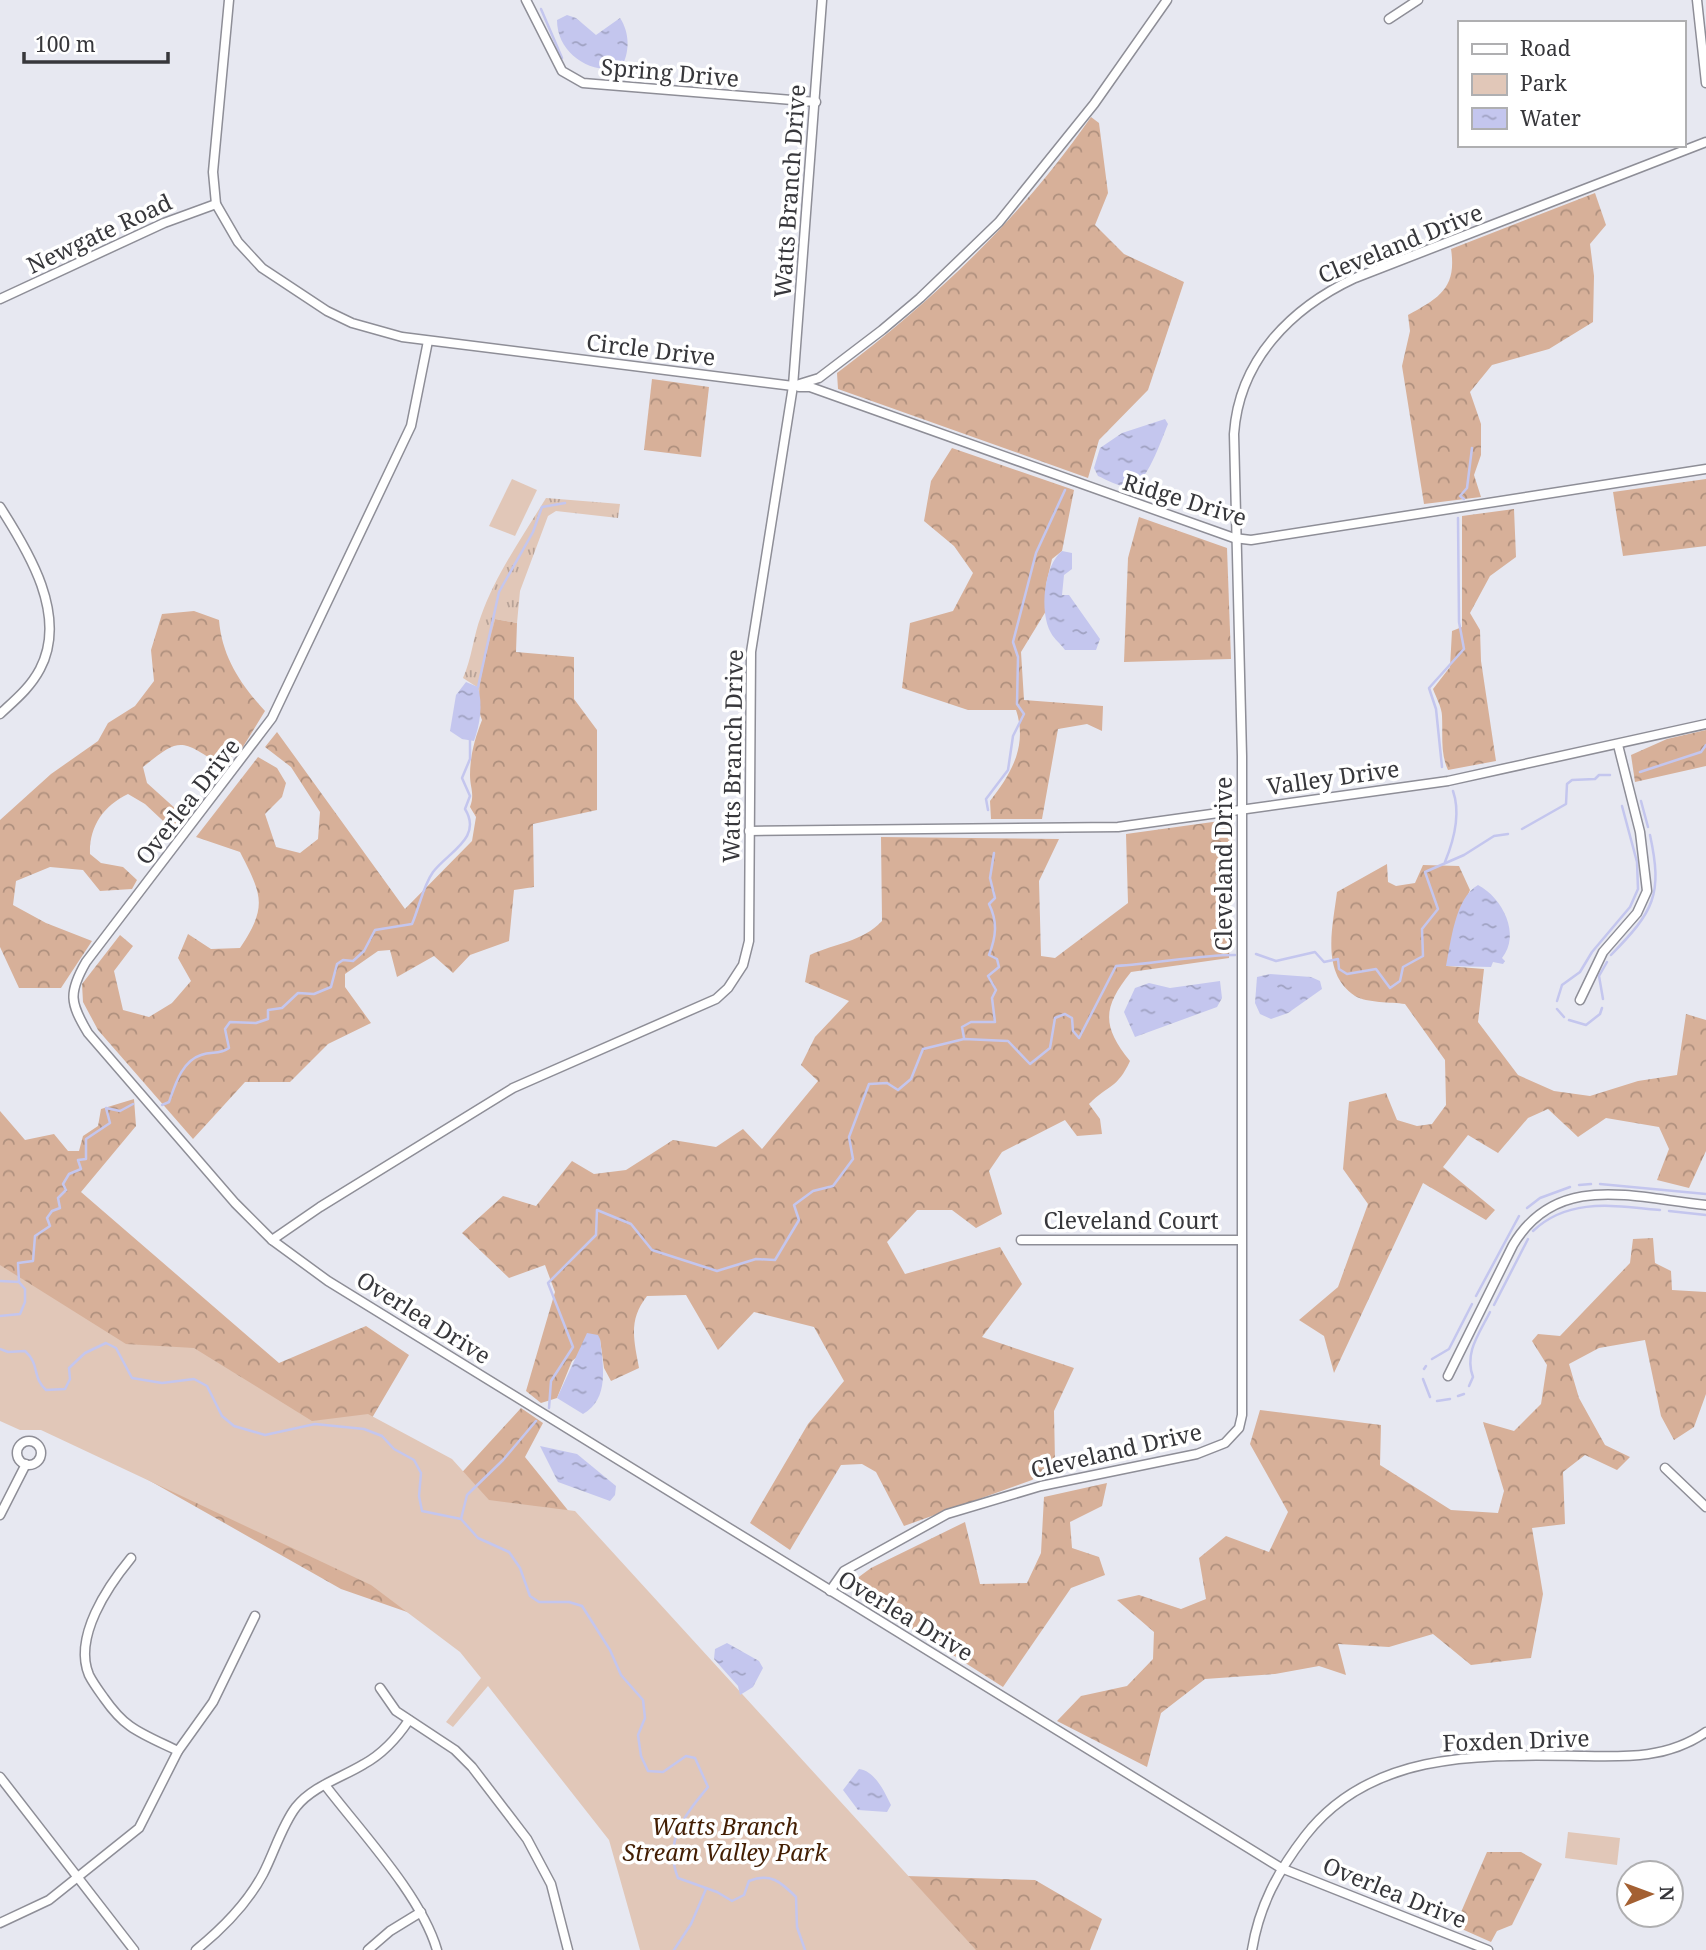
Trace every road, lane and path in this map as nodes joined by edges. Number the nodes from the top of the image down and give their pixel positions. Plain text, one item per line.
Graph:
1 (229, 0) edge
2 (526, 0) edge
3 (822, 0) edge
4 (1167, 0) edge
5 (1418, 0) edge
6 (1697, 0) edge
7 (1389, 19) dead end
8 (1706, 83) edge
9 (816, 102) junction
10 (1706, 142) edge
11 (216, 204) junction
12 (0, 299) edge
13 (428, 341) junction
14 (793, 386) junction
15 (1706, 469) edge
16 (0, 507) edge
17 (1234, 538) junction
18 (0, 714) edge
19 (1706, 724) edge
20 (1618, 745) junction
21 (1242, 810) junction
22 (750, 831) junction
23 (1580, 1000) dead end
24 (1706, 1205) edge
25 (272, 1240) junction
26 (1021, 1240) dead end
27 (1241, 1240) junction
28 (1448, 1376) dead end
29 (26, 1464) dead end
30 (1664, 1468) dead end
31 (1706, 1507) edge
32 (0, 1516) edge
33 (131, 1558) dead end
34 (830, 1591) junction
35 (255, 1616) dead end
36 (380, 1688) dead end
37 (409, 1720) junction
38 (1706, 1732) edge
39 (178, 1751) junction
40 (0, 1777) edge
41 (325, 1785) junction
42 (1281, 1868) junction
43 (78, 1879) junction
44 (421, 1912) junction
45 (0, 1923) edge
46 (134, 1950) edge
47 (196, 1950) edge
48 (369, 1950) edge
49 (437, 1950) edge
50 (568, 1950) edge
51 (1252, 1950) edge
52 (1488, 1950) edge

1 - 11 street, Circle Drive
2 - 9 street, Spring Drive
3 - 9 street, Watts Branch Drive
4 - 14 street, Circle Drive
5 - 7 street
6 - 8 street
9 - 14 street, Watts Branch Drive
10 - 17 street, Cleveland Drive
11 - 12 street, Newgate Road
11 - 13 street, Circle Drive
13 - 14 street, Circle Drive
13 - 25 street, Overlea Drive
14 - 17 street, Ridge Drive
14 - 22 street, Watts Branch Drive
15 - 17 street, Ridge Drive
16 - 18 street
17 - 21 street, Cleveland Drive
19 - 20 street, Valley Drive
20 - 21 street, Valley Drive
20 - 23 street
21 - 22 street, Valley Drive
21 - 27 street, Cleveland Drive
22 - 25 street, Watts Branch Drive
24 - 28 street
25 - 34 street, Overlea Drive
26 - 27 street, Cleveland Court
27 - 34 street, Cleveland Drive
29 - 32 street
30 - 31 street
33 - 39 street
34 - 42 street, Overlea Drive
35 - 39 street
36 - 37 street
37 - 41 street
37 - 50 street
38 - 42 street, Foxden Drive
39 - 43 street
40 - 43 street
41 - 44 street
41 - 47 street
42 - 51 street, Foxden Drive
42 - 52 street, Overlea Drive
43 - 45 street
43 - 46 street
44 - 48 street
44 - 49 street

